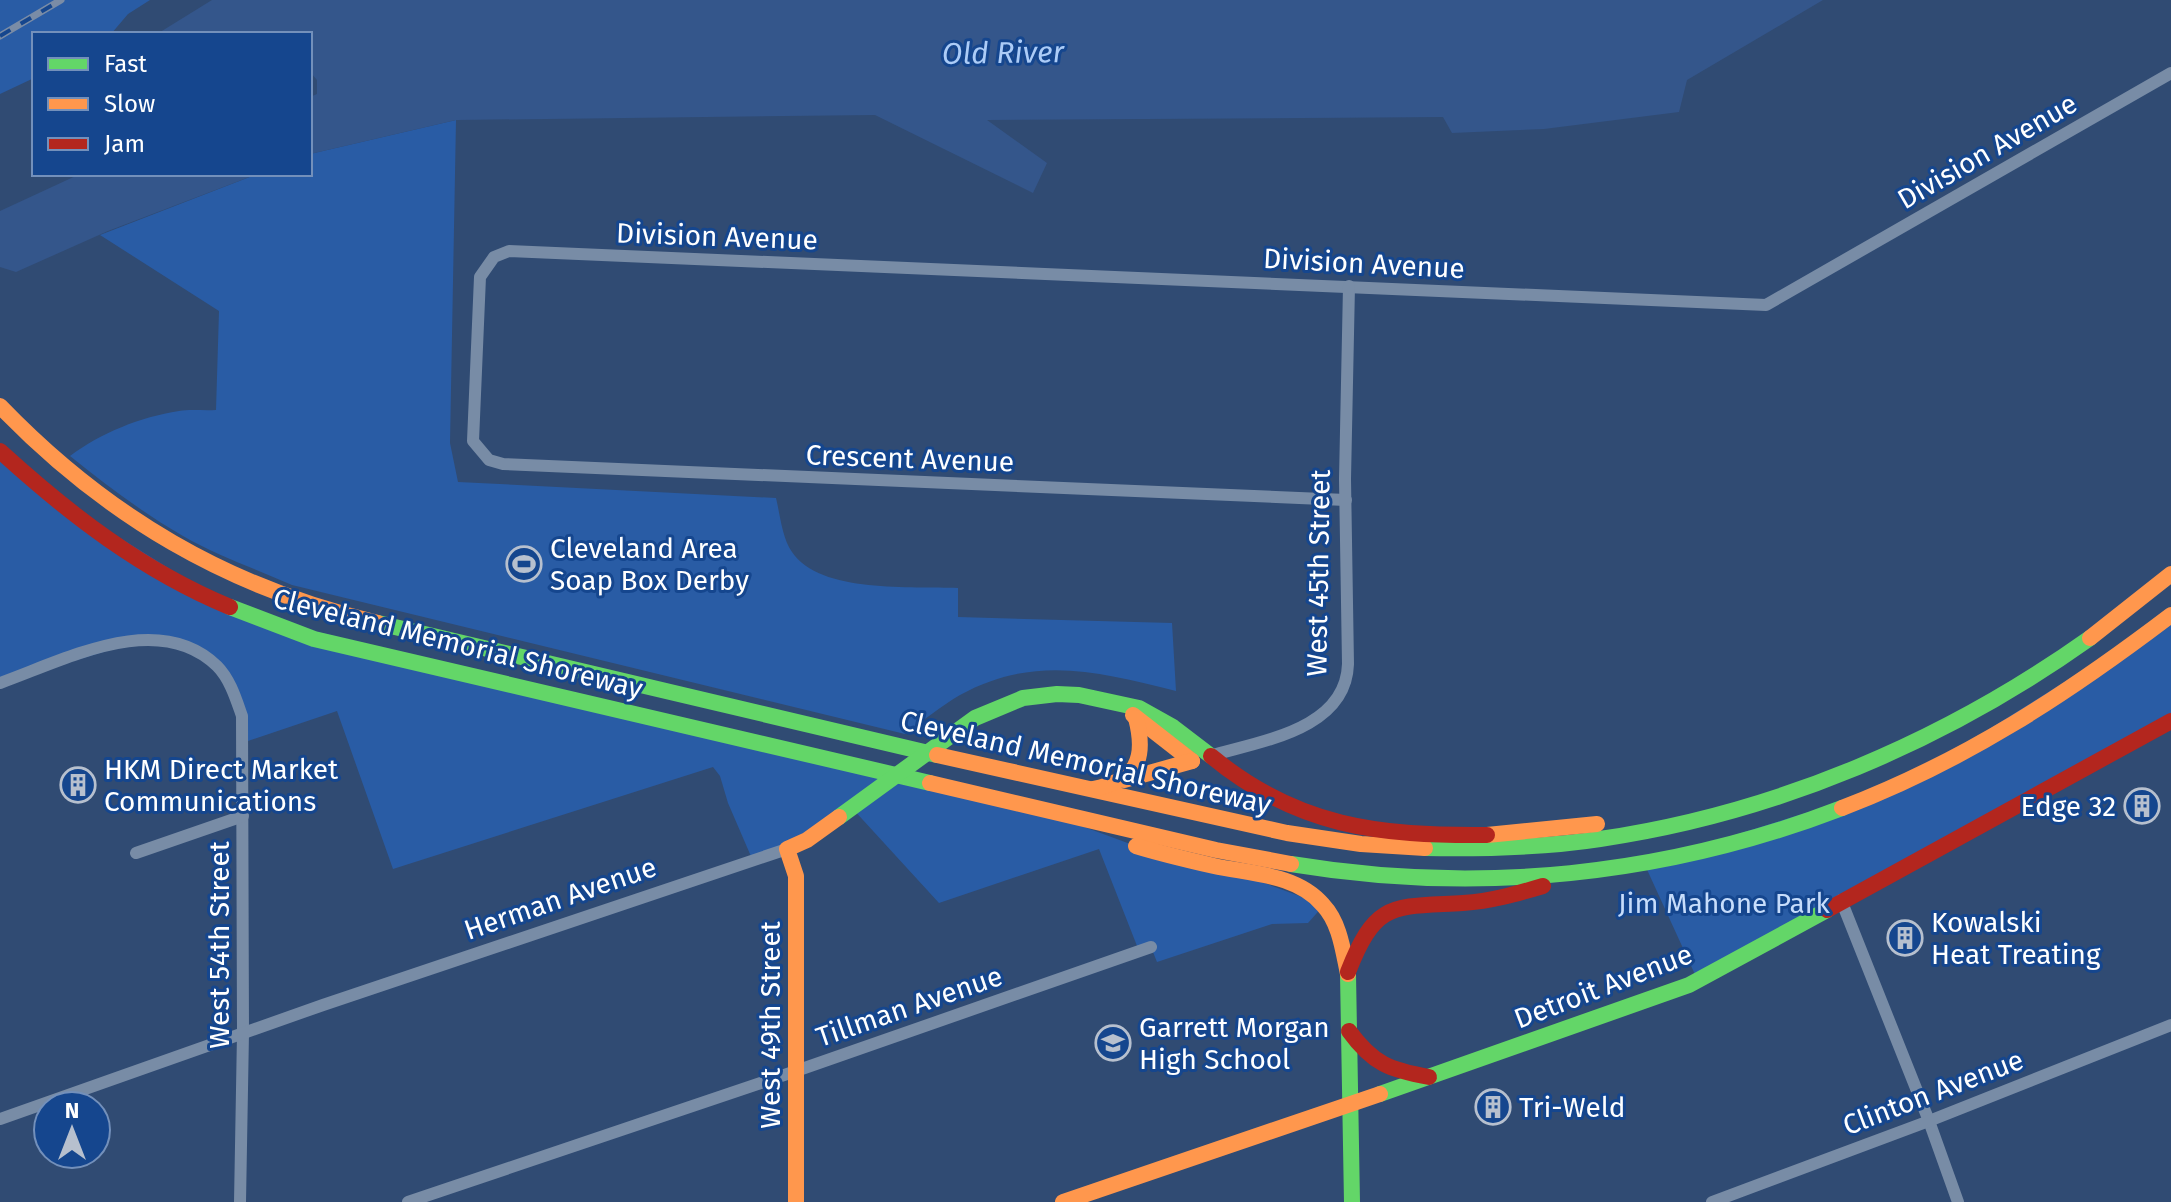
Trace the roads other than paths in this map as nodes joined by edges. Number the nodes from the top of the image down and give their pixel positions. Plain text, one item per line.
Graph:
1 (2171, 73) edge
2 (1349, 286) junction
3 (0, 406) edge
4 (478, 448) joint
5 (0, 451) edge
6 (1346, 500) junction
7 (2171, 574) edge
8 (2171, 615) edge
9 (0, 683) edge
10 (1111, 702) junction
11 (1136, 718) junction
12 (2171, 721) edge
13 (1211, 756) junction
14 (1192, 761) junction
15 (1124, 780) junction
16 (1088, 790) junction
17 (1788, 795) junction
18 (1041, 811) junction
19 (243, 816) junction
20 (787, 849) junction
21 (136, 853) dead end
22 (1602, 870) junction
23 (1841, 900) junction
24 (1151, 947) dead end
25 (1348, 974) junction
26 (2171, 1025) edge
27 (1349, 1031) junction
28 (243, 1033) junction
29 (796, 1071) junction
30 (1429, 1077) junction
31 (1351, 1105) junction
32 (0, 1119) edge
33 (1929, 1121) junction
34 (240, 1202) edge
35 (408, 1202) edge
36 (796, 1202) edge
37 (1063, 1202) edge
38 (1352, 1202) edge
39 (1712, 1202) edge
40 (1958, 1202) edge

1 - 2 street, Division Avenue
2 - 4 street, Division Avenue
2 - 6 street, West 45th Street
3 - 16 main road, Cleveland Memorial Shoreway
4 - 6 street, Crescent Avenue
5 - 18 main road, Cleveland Memorial Shoreway
6 - 13 street, West 45th Street
7 - 17 main road, Cleveland Memorial Shoreway
8 - 22 main road, Cleveland Memorial Shoreway
9 - 19 street, West 54th Street
10 - 11 main road, Herman Avenue
10 - 13 main road, Herman Avenue
10 - 20 main road, Herman Avenue
11 - 14 main road, Herman Avenue
11 - 15 main road
12 - 23 main road, Detroit Avenue
13 - 14 street, West 45th Street
13 - 17 main road, Herman Avenue
14 - 15 main road
15 - 16 main road
16 - 17 main road, Cleveland Memorial Shoreway
18 - 22 main road, Cleveland Memorial Shoreway
18 - 25 main road
19 - 21 street
19 - 28 street, West 54th Street
20 - 28 street, Herman Avenue
20 - 29 main road, West 49th Street
22 - 25 main road
23 - 30 main road, Detroit Avenue
23 - 33 street
24 - 29 street, Tillman Avenue
25 - 27 main road
26 - 33 street, Clinton Avenue
27 - 30 main road
27 - 31 main road
28 - 32 street, Herman Avenue
28 - 34 street, West 54th Street
29 - 35 street, Tillman Avenue
29 - 36 main road, West 49th Street
30 - 31 main road, Detroit Avenue
31 - 37 main road, Detroit Avenue
31 - 38 main road
33 - 39 street, Clinton Avenue
33 - 40 street

